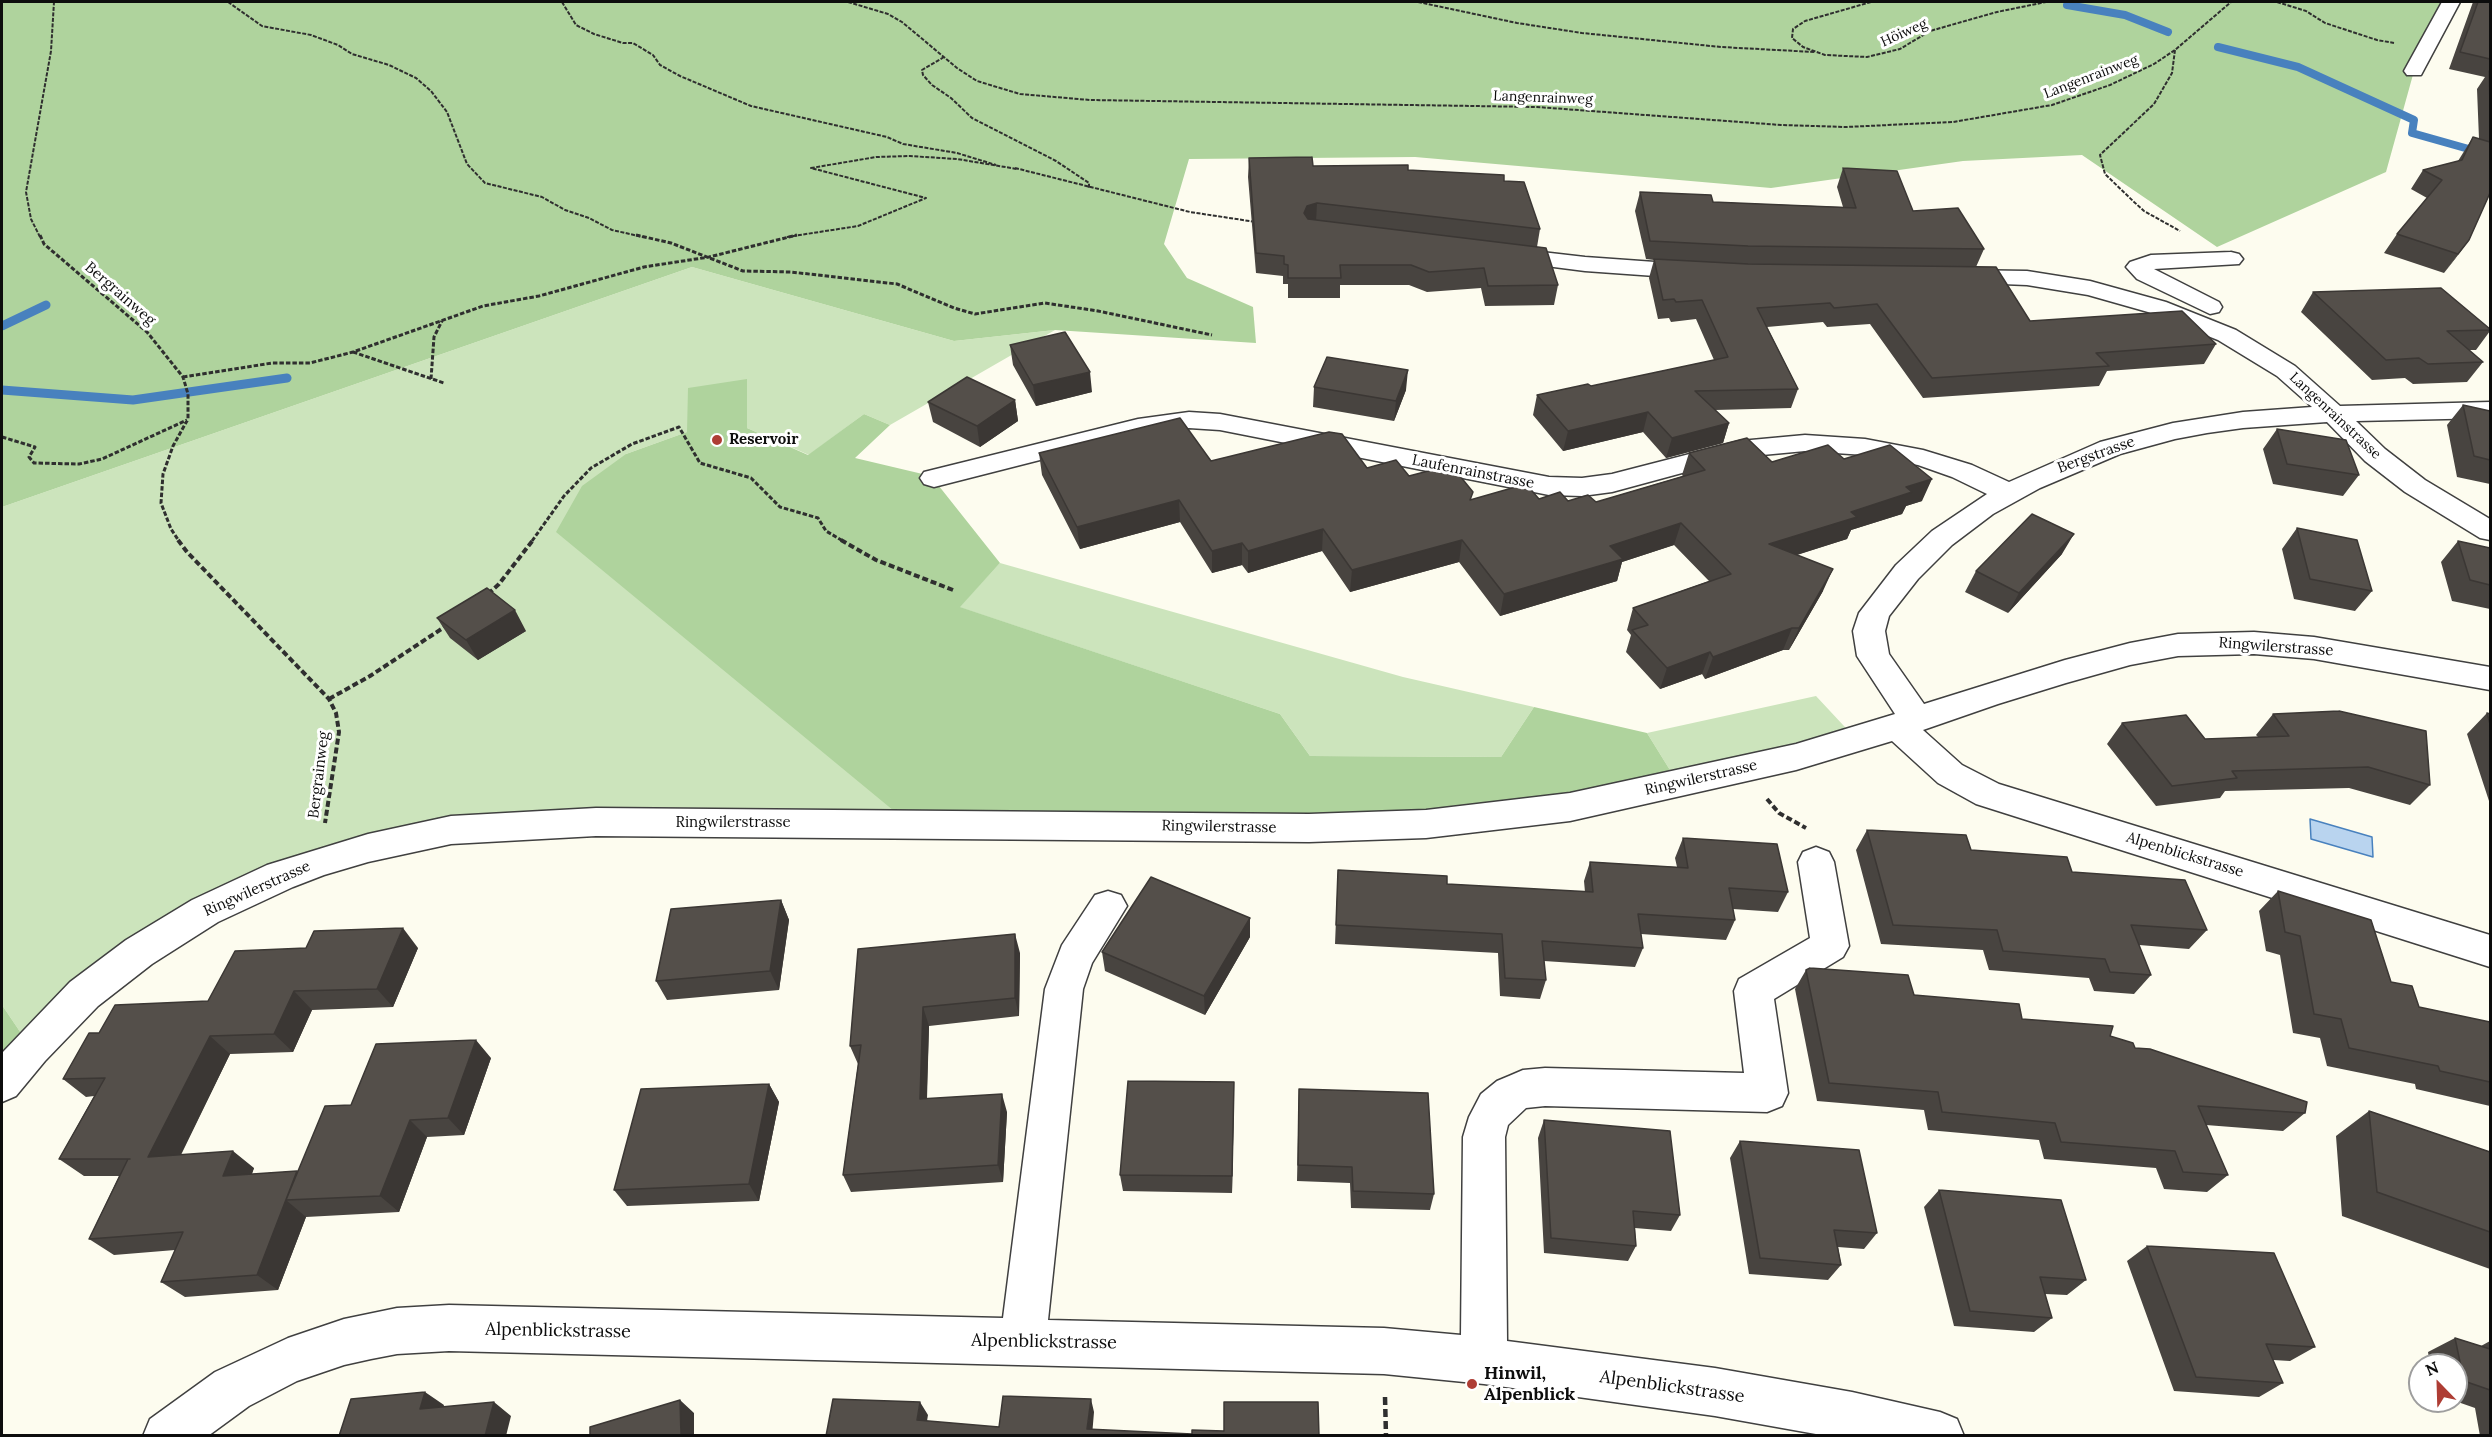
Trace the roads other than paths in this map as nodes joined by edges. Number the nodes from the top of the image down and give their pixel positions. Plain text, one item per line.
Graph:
1 (2451, 2) edge
2 (2414, 71) dead end
3 (1488, 252) edge
4 (2230, 259) road end
5 (1720, 273) edge
6 (1935, 277) edge
7 (2302, 384) junction
8 (2490, 410) edge
9 (2332, 414) junction
10 (934, 478) dead end
11 (2009, 493) junction
12 (2490, 531) edge
13 (2490, 678) edge
14 (1907, 723) junction
15 (1815, 847) road end
16 (1108, 906) dead end
17 (2490, 951) edge
18 (2, 1083) edge
19 (1023, 1341) junction
20 (1484, 1361) junction
21 (167, 1436) edge
22 (1940, 1436) edge

1 - 2 street
3 - 5 street
4 - 7 street
6 - 7 street, Langenrainstrasse
7 - 9 street, Langenrainstrasse
8 - 9 street, Bergstrasse
9 - 11 street, Bergstrasse
9 - 12 street, Langenrainstrasse
10 - 11 street, Laufenrainstrasse
11 - 14 street, Bergstrasse
13 - 14 street, Ringwilerstrasse
14 - 17 street, Alpenblickstrasse
14 - 18 street, Ringwilerstrasse
15 - 20 street
16 - 19 street
19 - 20 street, Alpenblickstrasse
19 - 21 street, Alpenblickstrasse
20 - 22 street, Alpenblickstrasse

